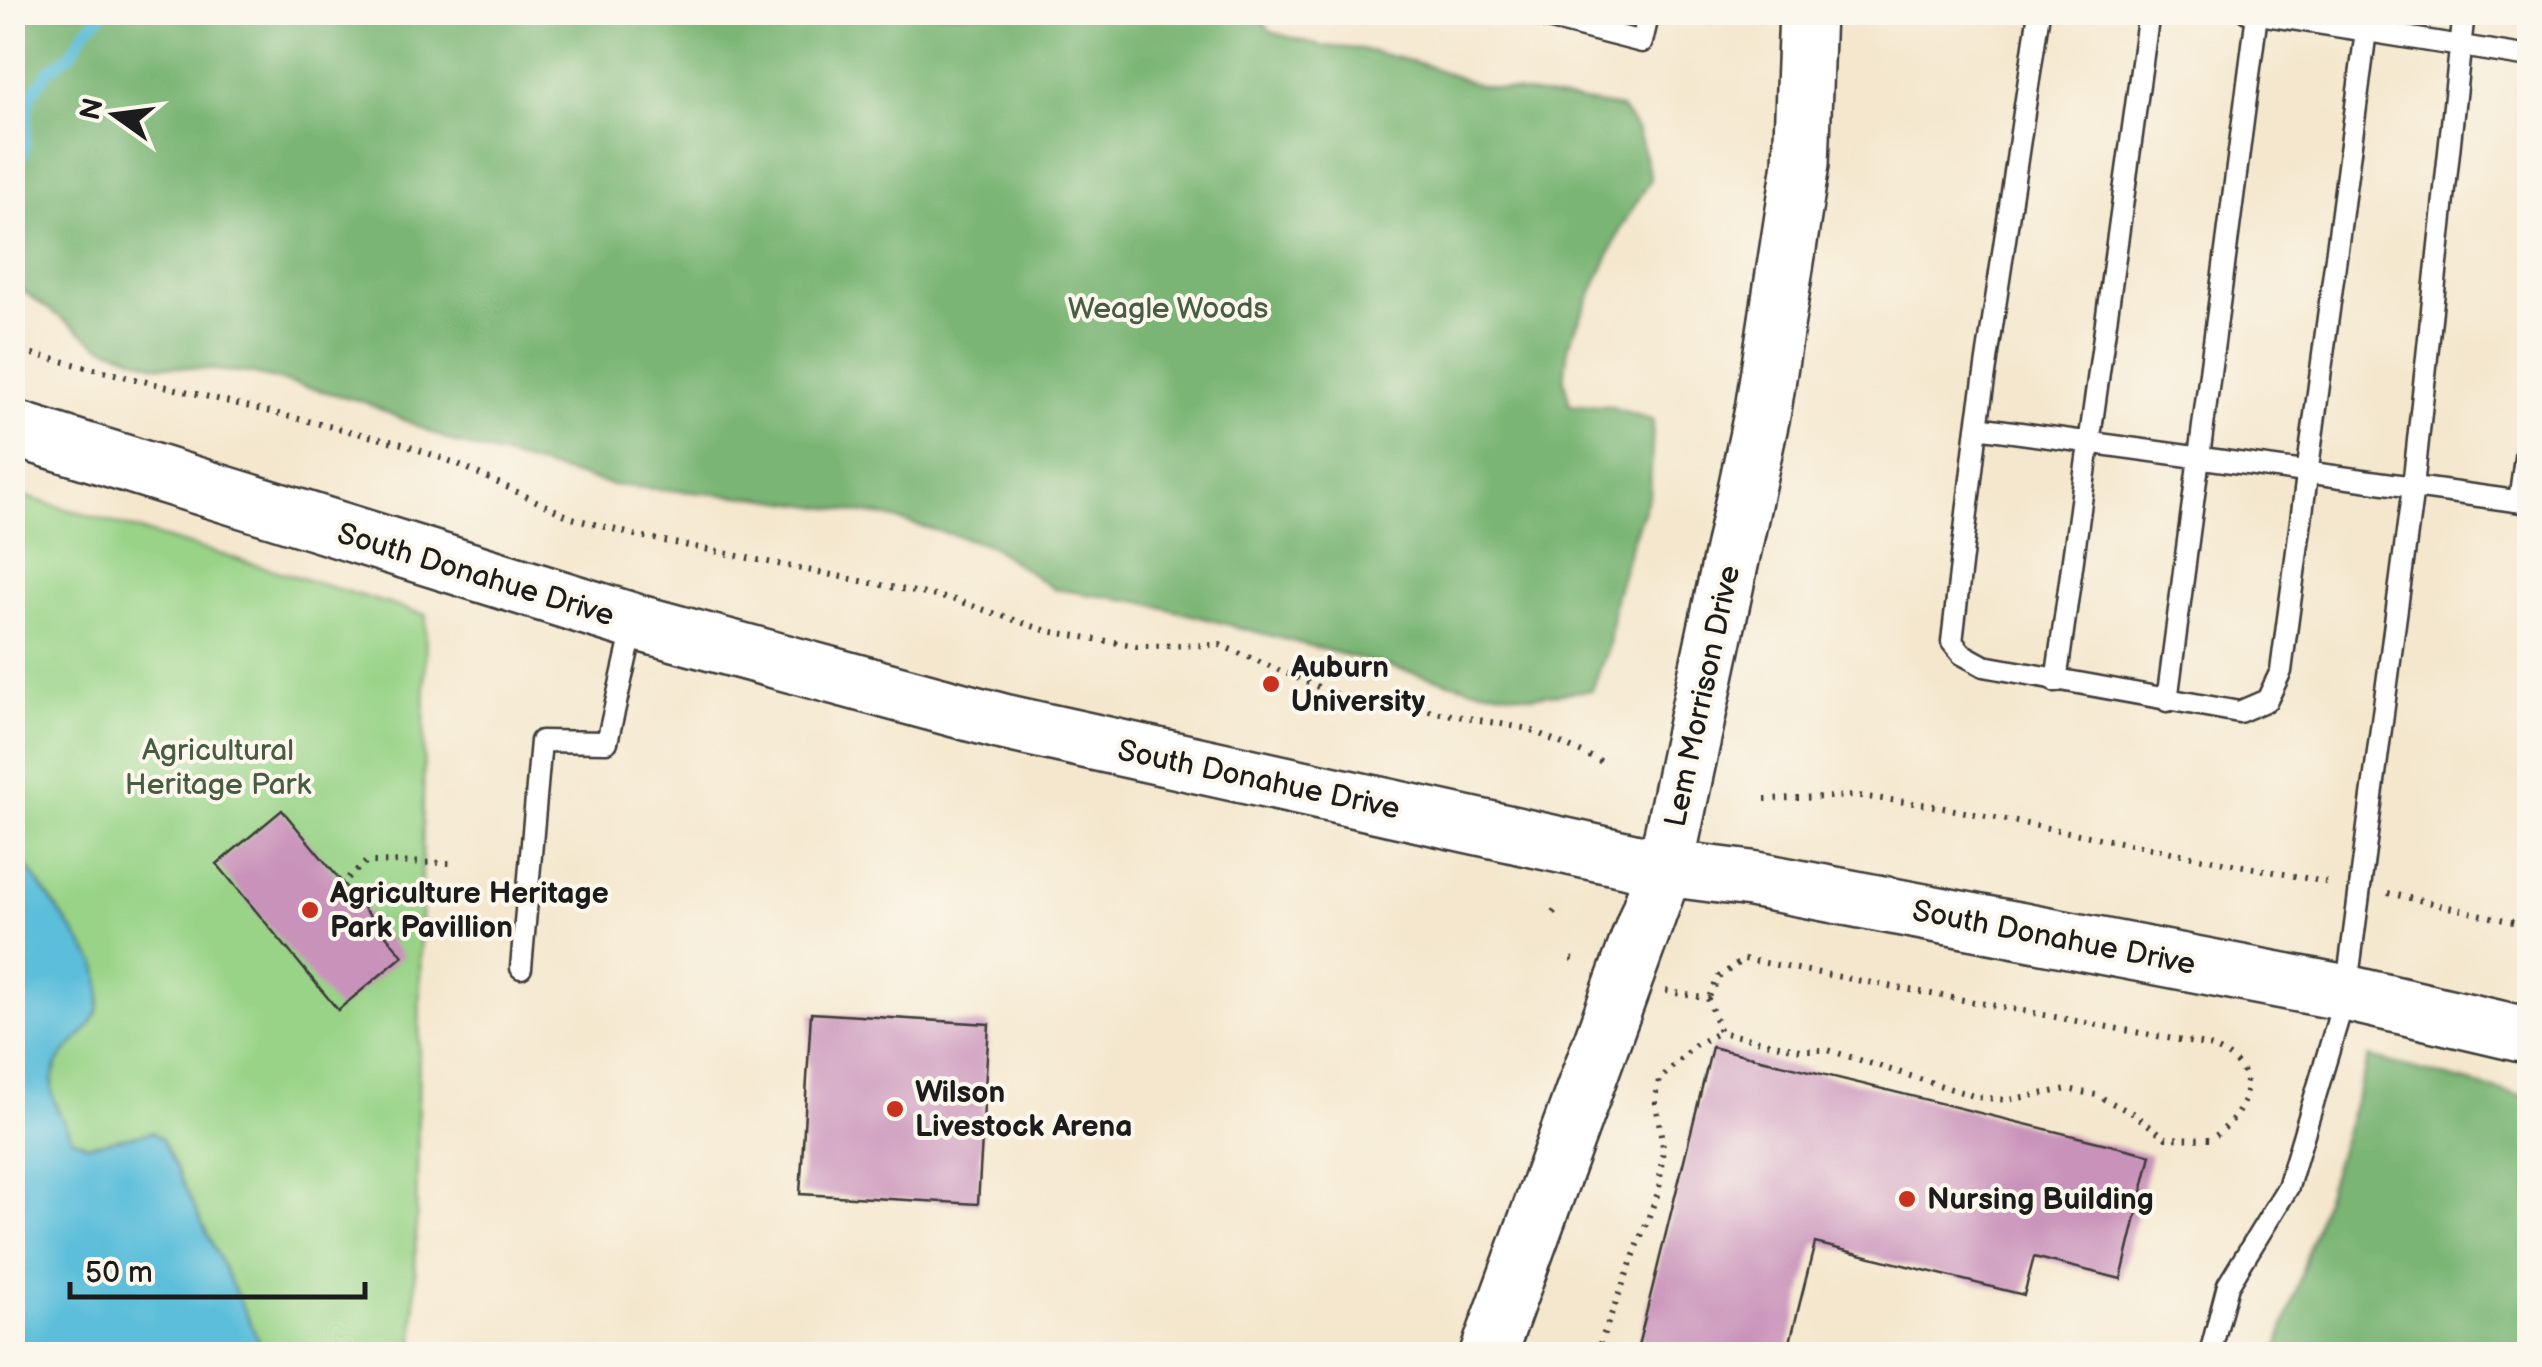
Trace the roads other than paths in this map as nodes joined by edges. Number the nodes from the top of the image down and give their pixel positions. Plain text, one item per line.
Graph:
1 (1524, 12) edge
2 (1649, 12) edge
3 (1807, 12) edge
4 (2039, 12) edge
5 (2149, 12) edge
6 (2464, 12) edge
7 (2252, 13) edge
8 (2366, 31) junction
9 (2461, 46) junction
10 (2530, 57) edge
11 (2530, 422) edge
12 (1977, 427) junction
13 (12, 428) edge
14 (2092, 443) junction
15 (2198, 458) junction
16 (2306, 472) junction
17 (2414, 487) junction
18 (2524, 502) edge
19 (635, 622) junction
20 (2056, 682) junction
21 (2167, 701) junction
22 (1665, 868) junction
23 (521, 968) dead end
24 (2346, 993) junction
25 (2530, 1036) edge
26 (1488, 1354) edge
27 (2210, 1354) edge

1 - 2 lane
3 - 22 street, Lem Morrison Drive
4 - 12 lane
5 - 14 lane
6 - 9 lane
7 - 8 lane
7 - 15 lane
8 - 9 lane
8 - 16 lane
9 - 10 lane
9 - 17 lane
11 - 18 lane
12 - 14 lane
12 - 20 lane
13 - 19 street, South Donahue Drive
14 - 15 lane
14 - 20 lane
15 - 16 lane
15 - 21 lane
16 - 17 lane
16 - 21 lane
17 - 18 lane
17 - 24 lane
19 - 22 street, South Donahue Drive
19 - 23 lane
20 - 21 lane
22 - 24 street, South Donahue Drive
22 - 26 street, Lem Morrison Drive
24 - 25 street, South Donahue Drive
24 - 27 lane

